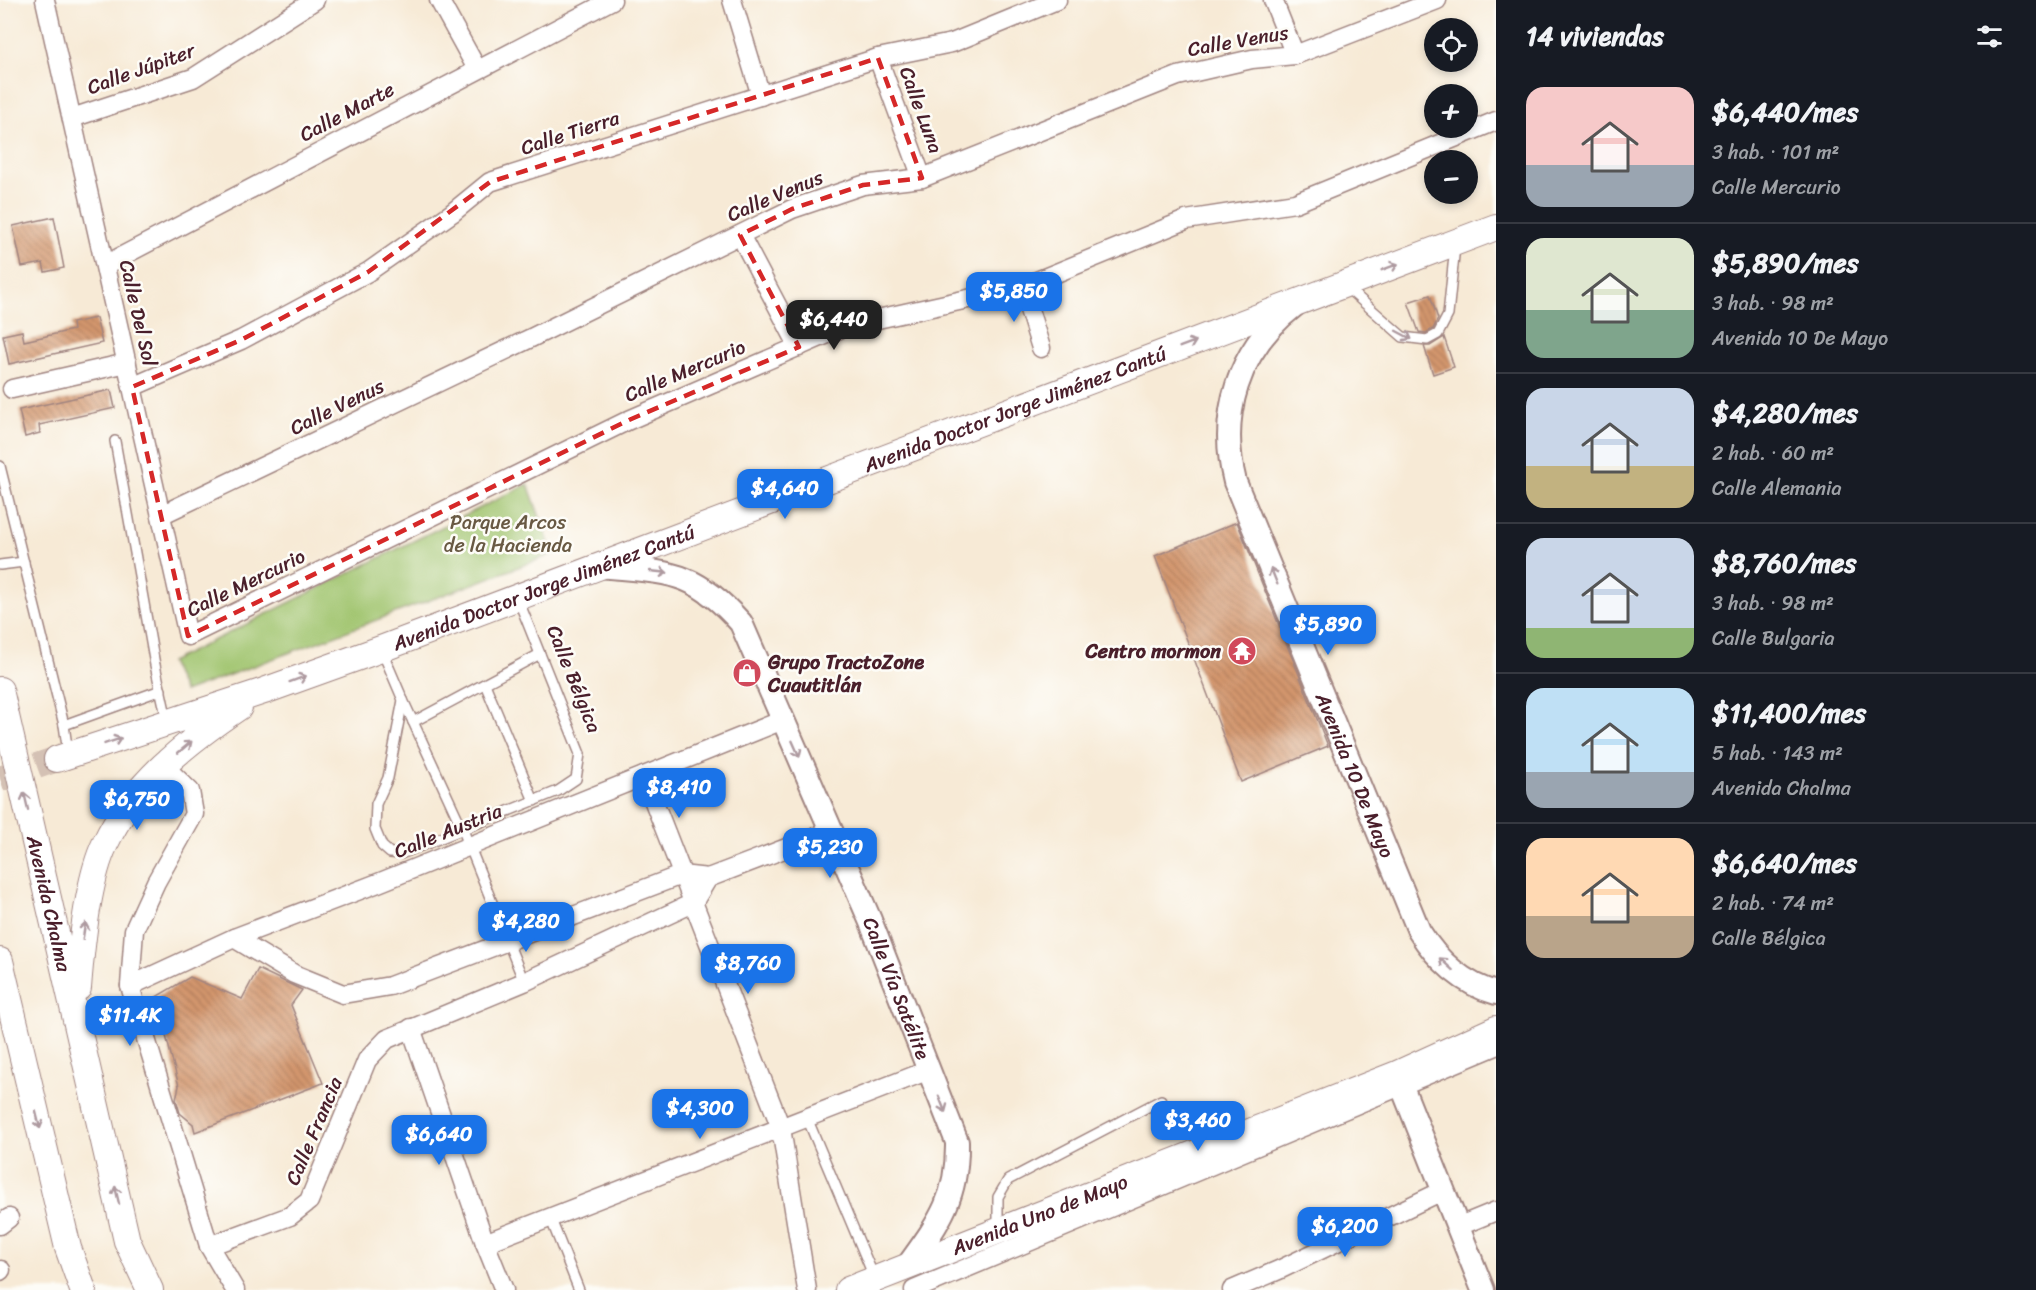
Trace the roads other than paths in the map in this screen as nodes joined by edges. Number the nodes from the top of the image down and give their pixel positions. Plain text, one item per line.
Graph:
1 (47, 0) edge
2 (315, 0) edge
3 (439, 0) edge
4 (612, 0) edge
5 (732, 0) edge
6 (1057, 0) edge
7 (1273, 0) edge
8 (1437, 0) edge
9 (1295, 55) junction
10 (878, 58) junction
11 (477, 69) junction
12 (761, 96) junction
13 (72, 118) junction
14 (1496, 121) edge
15 (922, 178) junction
16 (1496, 227) edge
17 (740, 235) junction
18 (1456, 241) junction
19 (105, 265) junction
20 (1344, 285) junction
21 (1022, 287) junction
22 (1298, 303) junction
23 (798, 347) junction
24 (1041, 348) dead end
25 (127, 363) junction
26 (132, 387) junction
27 (12, 389) dead end
28 (115, 441) dead end
29 (0, 466) edge
30 (160, 515) junction
31 (24, 562) junction
32 (0, 565) edge
33 (601, 566) junction
34 (517, 597) junction
35 (188, 636) joint
36 (381, 649) junction
37 (540, 654) junction
38 (485, 684) junction
39 (0, 690) edge
40 (161, 690) junction
41 (264, 691) junction
42 (403, 700) junction
43 (783, 720) junction
44 (168, 722) junction
45 (413, 722) junction
46 (64, 725) junction
47 (63, 757) joint
48 (164, 766) junction
49 (644, 776) junction
50 (534, 801) junction
51 (831, 831) junction
52 (467, 838) junction
53 (681, 875) junction
54 (708, 878) junction
55 (693, 903) junction
56 (234, 938) junction
57 (506, 941) junction
58 (0, 961) edge
59 (524, 982) junction
60 (130, 986) junction
61 (1496, 993) edge
62 (76, 1010) junction
63 (411, 1028) junction
64 (1496, 1029) edge
65 (1496, 1046) edge
66 (0, 1048) edge
67 (929, 1070) junction
68 (1399, 1080) junction
69 (29, 1086) junction
70 (1161, 1100) dead end
71 (807, 1118) junction
72 (782, 1128) junction
73 (1442, 1191) junction
74 (1496, 1211) edge
75 (550, 1217) junction
76 (1456, 1227) junction
77 (998, 1230) junction
78 (128, 1241) junction
79 (485, 1243) junction
80 (209, 1246) junction
81 (909, 1264) junction
82 (875, 1279) junction
83 (83, 1290) edge
84 (150, 1290) edge
85 (165, 1290) edge
86 (235, 1290) edge
87 (504, 1290) edge
88 (579, 1290) edge
89 (807, 1290) edge
90 (848, 1290) edge
91 (914, 1290) edge
92 (1232, 1290) edge
93 (1482, 1290) edge

1 - 13 street, Calle Del Sol
2 - 13 street, Calle Júpiter
3 - 11 street
4 - 11 street, Calle Marte
5 - 12 street
6 - 10 street, Calle Tierra
7 - 9 street
8 - 9 street, Calle Venus
9 - 15 street, Calle Venus
10 - 12 street, Calle Tierra
10 - 15 street, Calle Luna
11 - 19 street, Calle Marte
12 - 26 street, Calle Tierra
13 - 19 street, Calle Del Sol
14 - 21 street, Calle Mercurio
15 - 17 street, Calle Venus
16 - 18 main road, Avenida Doctor Jorge Jiménez Cantú
17 - 23 street
17 - 30 street, Calle Venus
20 -> 18 main road, Avenida Doctor Jorge Jiménez Cantú
20 -> 18 lane
19 - 25 street, Calle Del Sol
20 - 22 main road, Avenida Doctor Jorge Jiménez Cantú
21 - 23 street, Calle Mercurio
21 - 24 street
33 -> 22 main road, Avenida Doctor Jorge Jiménez Cantú
61 -> 22 street, Avenida 10 De Mayo
23 - 35 street, Calle Mercurio
25 - 26 street, Calle Del Sol
25 - 27 street
26 - 30 street, Calle Del Sol
28 - 40 lane
29 - 31 lane
30 - 35 street, Calle Del Sol
31 - 32 lane
31 - 46 lane
33 - 34 main road, Avenida Doctor Jorge Jiménez Cantú
33 -> 43 street, Calle Vía Satélite
34 - 36 main road, Avenida Doctor Jorge Jiménez Cantú
34 - 37 lane, Calle Bélgica
41 -> 36 main road, Avenida Doctor Jorge Jiménez Cantú
36 - 42 lane
37 - 38 lane
37 - 50 lane, Calle Bélgica
38 - 45 lane
38 - 50 lane
62 -> 39 main road, Avenida Chalma
40 - 44 lane
40 - 46 lane
41 - 44 main road, Avenida Doctor Jorge Jiménez Cantú
48 -> 41 main road
42 - 45 lane
42 - 52 lane
43 - 49 street, Calle Austria
43 -> 51 street, Calle Vía Satélite
47 -> 44 main road, Avenida Doctor Jorge Jiménez Cantú
45 - 52 lane
46 - 47 lane
48 - 60 street
62 -> 48 main road
49 - 52 street, Calle Austria
49 - 53 street
50 - 52 lane
51 - 54 street
51 - 67 street, Calle Vía Satélite
52 - 56 street, Calle Austria
52 - 57 lane
53 - 54 street
53 - 55 street
53 - 57 street
54 - 55 street
55 - 59 street, Calle Francia
55 - 72 street
56 - 57 street
56 - 60 street, Calle Austria
57 - 59 lane
58 - 69 main road
59 - 63 street, Calle Francia
60 - 80 street
78 -> 62 main road, Avenida Chalma
63 - 79 street
63 - 80 street, Calle Francia
64 - 68 main road, Avenida Uno de Mayo
65 - 68 street
66 - 69 main road
67 - 71 street
67 -> 81 street, Calle Vía Satélite
68 - 73 street
68 - 77 main road, Avenida Uno de Mayo
68 - 91 street
69 -> 83 main road
70 - 77 lane
71 - 72 street
71 - 82 lane
72 - 75 street
72 - 89 street
73 - 76 street
73 - 92 street
74 - 76 street
75 - 79 street
75 - 88 lane
76 - 93 street
77 - 81 main road, Avenida Uno de Mayo
78 - 84 main road, Avenida Chalma
78 - 85 main road
79 - 87 street
80 - 86 street
81 - 82 main road, Avenida Uno de Mayo
82 - 90 main road, Avenida Uno de Mayo

